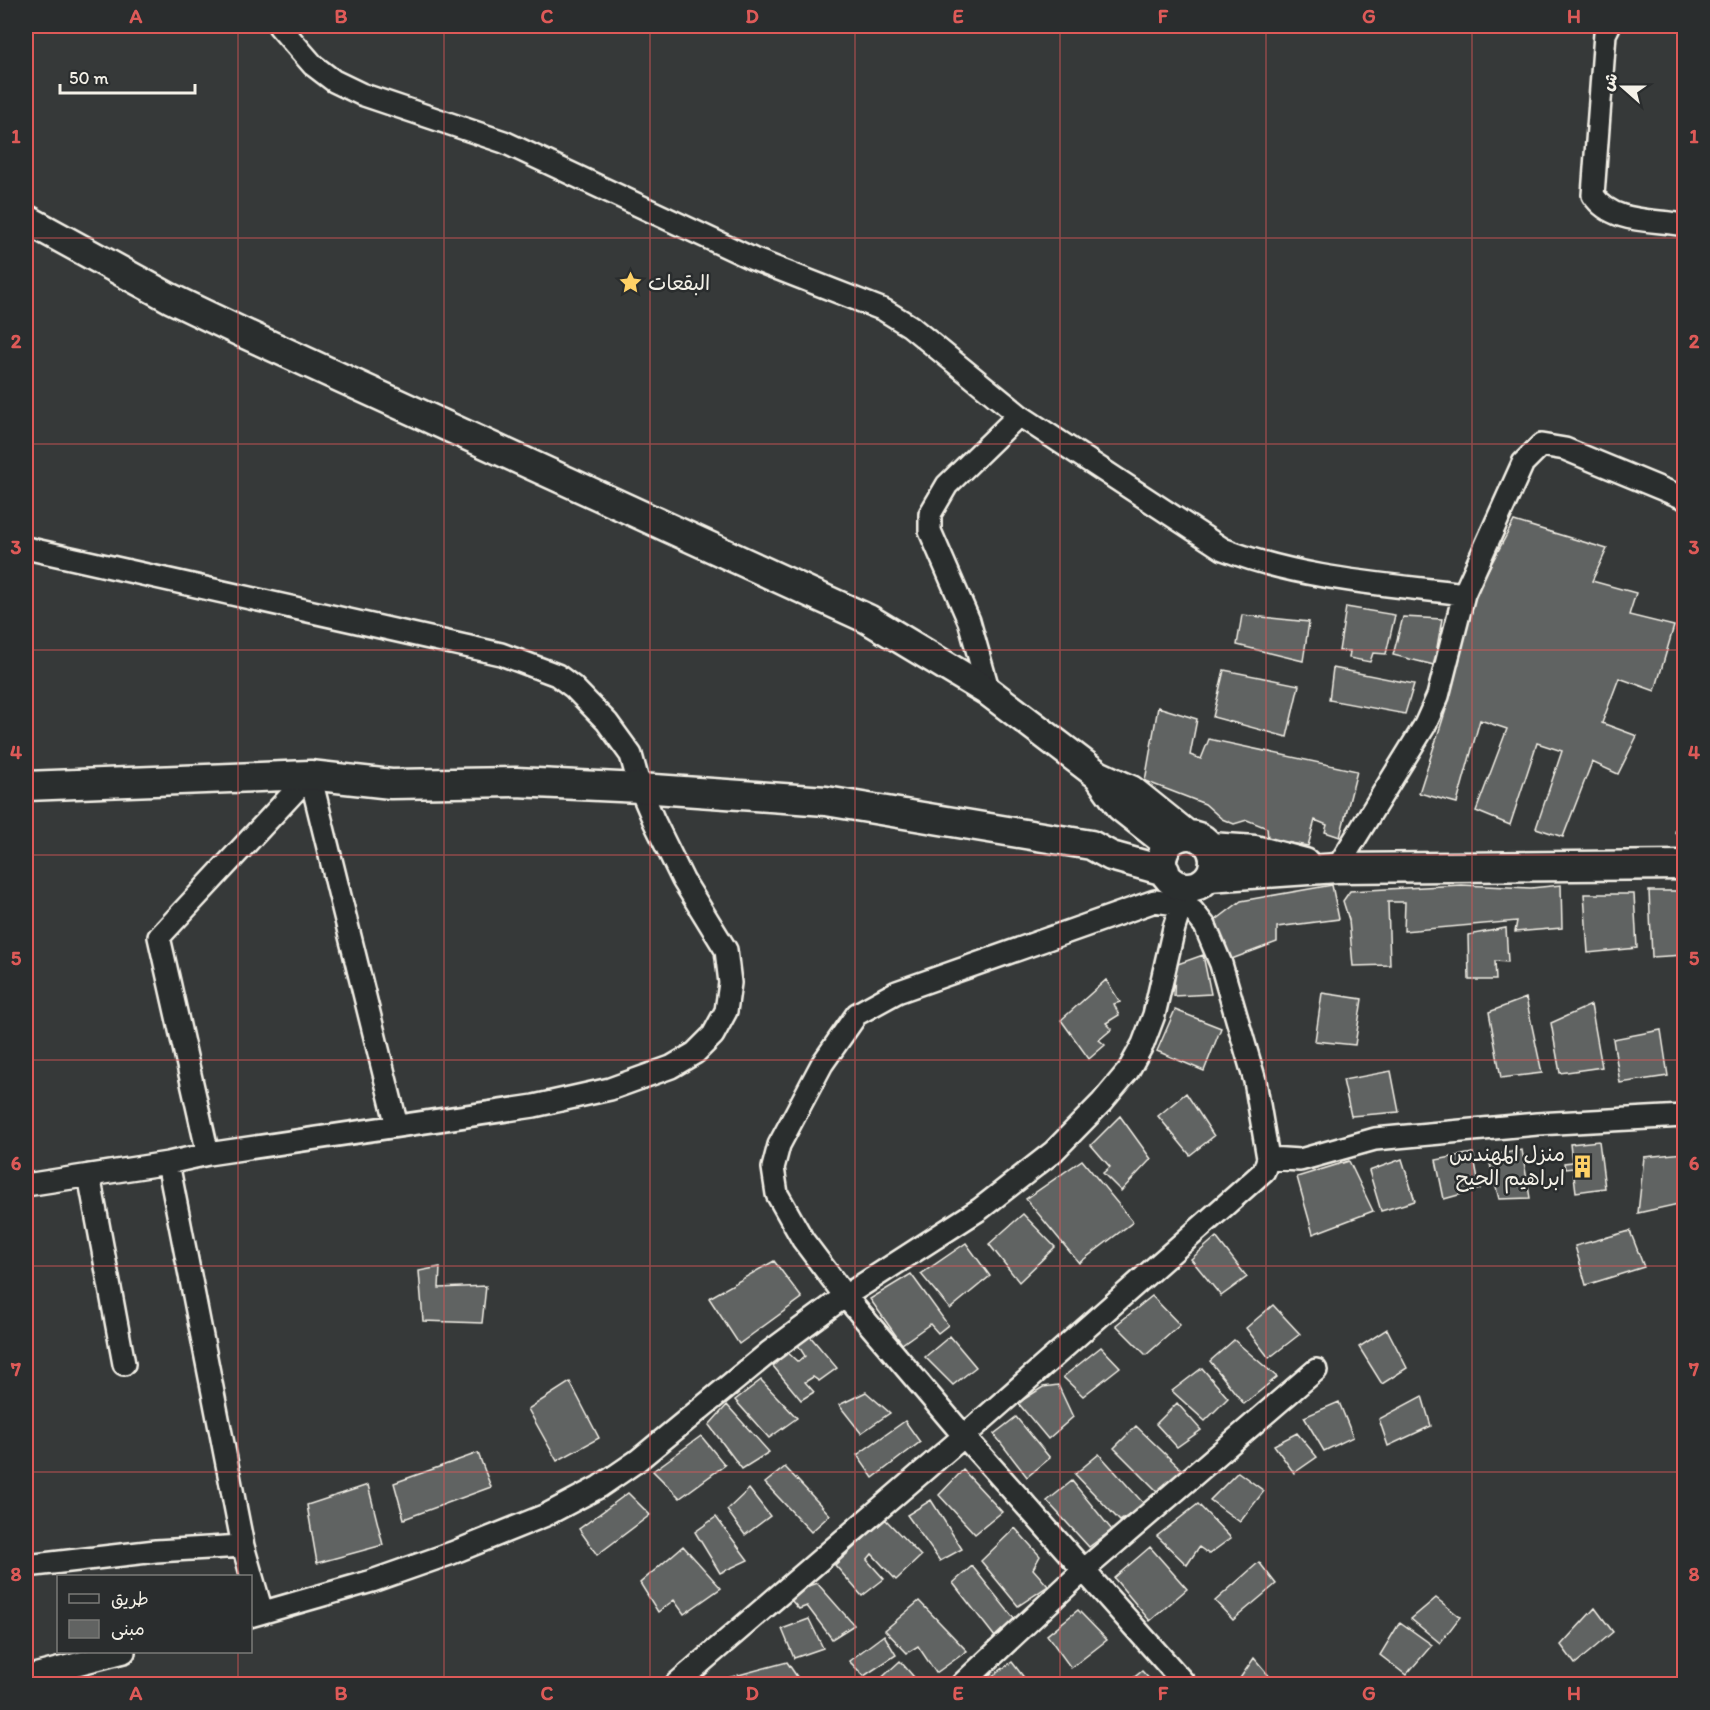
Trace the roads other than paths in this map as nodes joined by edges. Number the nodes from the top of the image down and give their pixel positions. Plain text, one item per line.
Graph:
1 (279, 26) edge
2 (1609, 26) edge
3 (26, 219) edge
4 (1684, 225) edge
5 (1019, 415) junction
6 (1684, 498) edge
7 (26, 548) edge
8 (1464, 594) junction
9 (989, 692) junction
10 (310, 775) junction
11 (26, 786) edge
12 (640, 788) junction
13 (1185, 864) junction
14 (1684, 865) edge
15 (1330, 869) junction
16 (1684, 1116) edge
17 (397, 1126) junction
18 (208, 1154) junction
19 (1269, 1158) junction
20 (168, 1163) junction
21 (89, 1175) junction
22 (26, 1185) edge
23 (845, 1296) junction
24 (124, 1364) dead end
25 (1316, 1370) dead end
26 (964, 1436) junction
27 (243, 1545) junction
28 (26, 1566) edge
29 (1084, 1569) junction
30 (249, 1575) edge
31 (252, 1593) edge
32 (256, 1614) edge
33 (120, 1653) edge
34 (26, 1677) edge
35 (676, 1684) edge
36 (962, 1684) edge
37 (1185, 1684) edge

1 - 5 street
2 - 4 street
3 - 9 street
5 - 8 street
5 - 9 street
6 - 8 street
7 - 12 street
8 - 15 street
9 - 13 street
10 - 11 street
10 - 12 street
10 - 17 street
10 - 18 street
12 - 13 street
12 - 17 street
13 - 15 street
13 - 19 street
13 - 23 street
13 - 23 street
14 - 15 street
16 - 19 street
17 - 18 street
18 - 20 street
19 - 26 street
20 - 21 street
20 - 27 street
21 - 22 street
21 - 24 street
23 - 26 street
23 - 32 street
25 - 29 street
26 - 29 street
26 - 35 street
27 - 28 street
27 - 30 street
29 - 36 street
29 - 37 street
31 - 32 street
33 - 34 street

